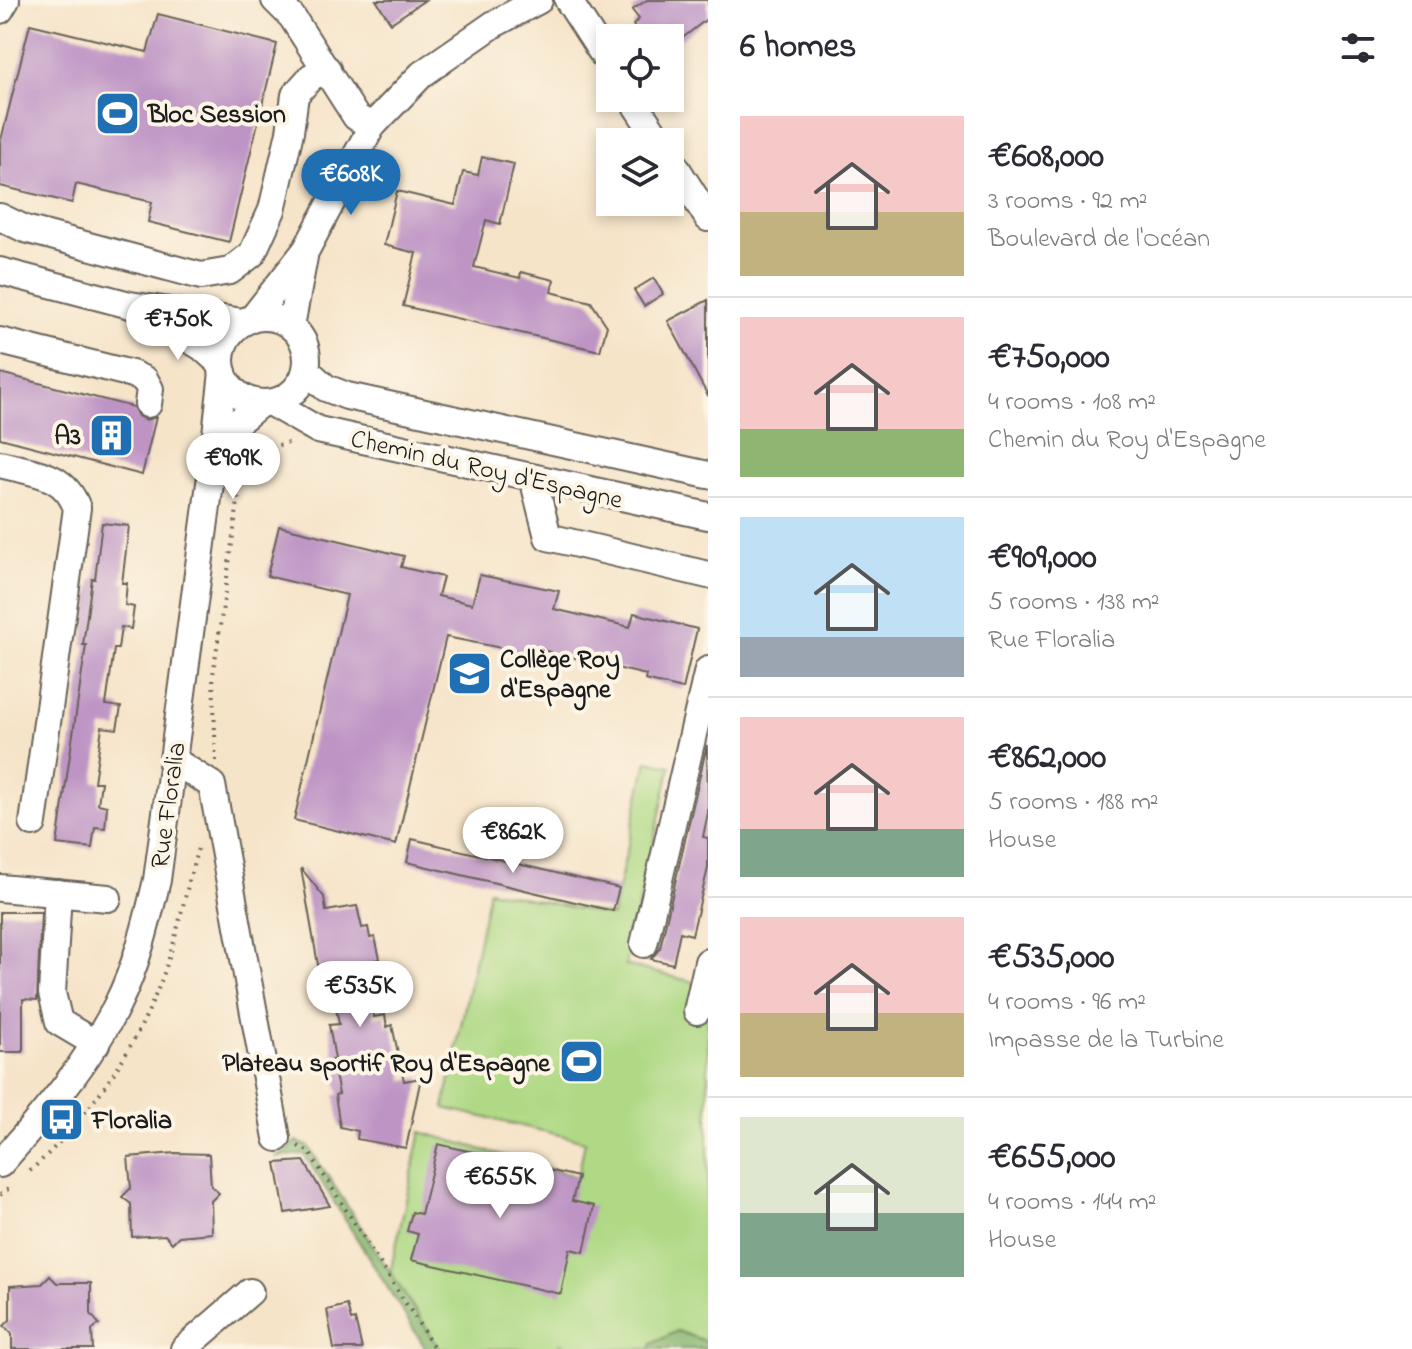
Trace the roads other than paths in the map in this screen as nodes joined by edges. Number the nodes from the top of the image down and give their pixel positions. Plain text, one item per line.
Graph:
1 (6, 0) edge
2 (275, 0) edge
3 (539, 0) edge
4 (568, 0) edge
5 (0, 10) edge
6 (596, 43) edge
7 (327, 69) junction
8 (372, 126) junction
9 (684, 180) edge
10 (0, 217) edge
11 (708, 218) edge
12 (306, 250) junction
13 (0, 271) edge
14 (130, 305) junction
15 (248, 320) junction
16 (291, 326) junction
17 (0, 341) edge
18 (222, 368) junction
19 (306, 370) junction
20 (266, 403) junction
21 (148, 404) dead end
22 (213, 461) junction
23 (0, 464) edge
24 (708, 475) edge
25 (533, 478) junction
26 (708, 516) edge
27 (708, 575) edge
28 (708, 670) edge
29 (173, 760) junction
30 (33, 823) dead end
31 (0, 888) edge
32 (58, 893) junction
33 (108, 898) dead end
34 (644, 944) dead end
35 (708, 962) edge
36 (697, 1011) dead end
37 (96, 1044) junction
38 (38, 1120) junction
39 (277, 1138) road end
40 (0, 1149) edge
41 (0, 1164) edge
42 (250, 1292) dead end
43 (184, 1349) edge

1 - 5 street
2 - 7 street
3 - 8 street
4 - 6 street
7 - 8 street
7 - 10 street
8 - 12 street
9 - 11 street
12 - 15 street
12 - 16 street
13 - 14 street
14 - 15 street
14 - 18 street
15 - 16 street
15 - 18 street
16 - 19 street
17 - 21 street
18 - 20 street
18 - 22 street, Rue Floralia
19 - 20 street
19 - 24 street, Chemin du Roy d'Espagne
20 - 22 street, Rue Floralia
20 - 25 street, Chemin du Roy d'Espagne
22 - 29 street, Rue Floralia
23 - 30 street
25 - 26 street, Chemin du Roy d'Espagne
25 - 27 street
28 - 34 street
29 - 37 street, Rue Floralia
29 - 39 street
31 - 32 street
32 - 33 street
32 - 37 street
35 - 36 street
37 - 38 street, Rue Floralia
38 - 40 street, Rue Floralia
38 - 41 street, Rue Floralia
42 - 43 street

